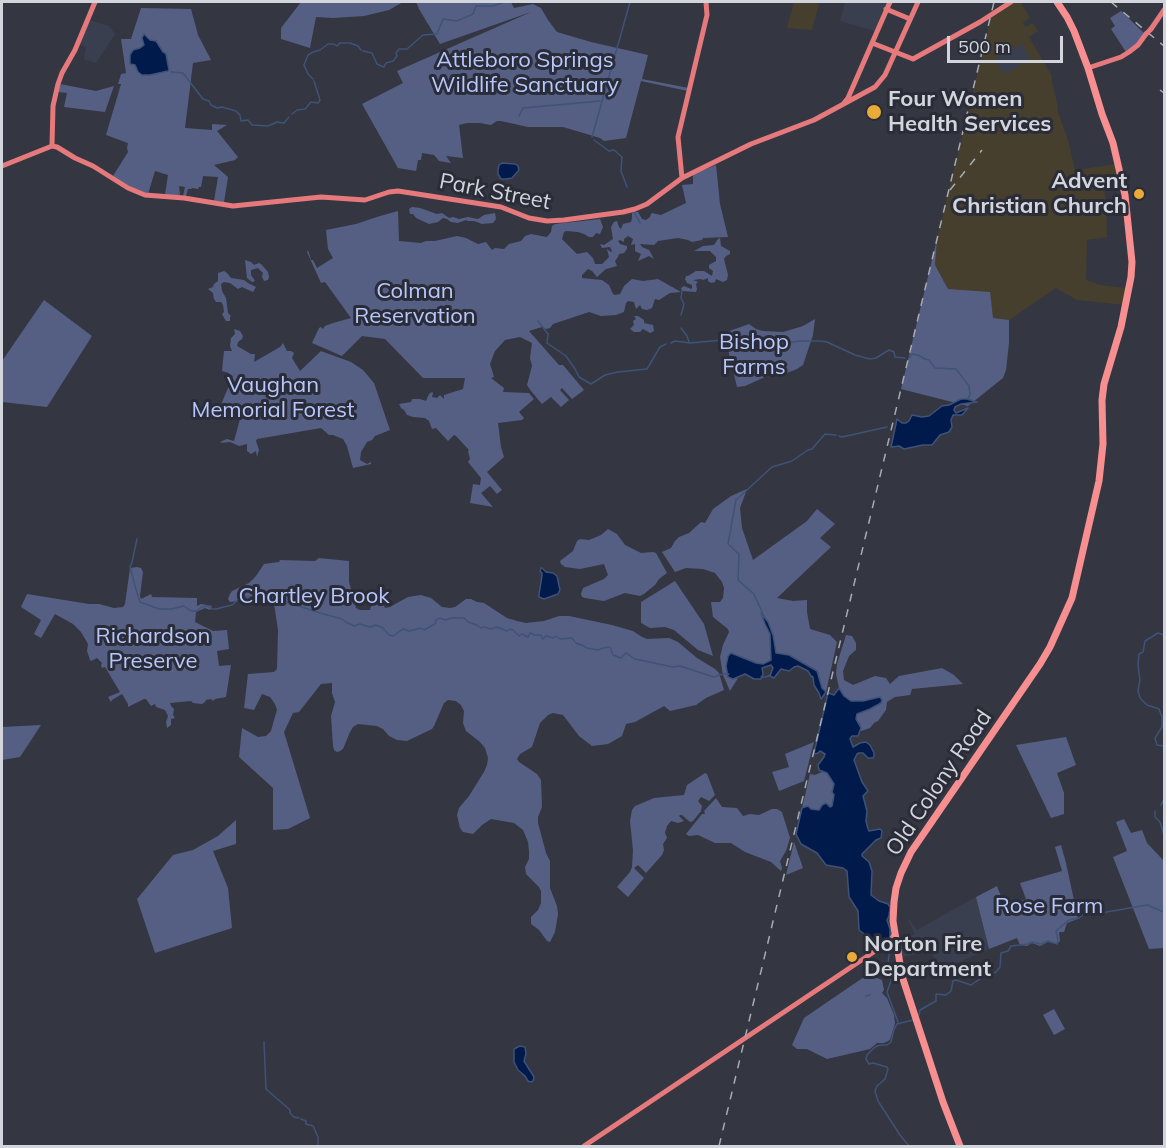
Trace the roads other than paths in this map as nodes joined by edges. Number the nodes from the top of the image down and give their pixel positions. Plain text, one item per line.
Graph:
1 (95, 2) edge
2 (706, 2) edge
3 (890, 2) edge
4 (918, 2) edge
5 (1011, 2) edge
6 (1057, 2) edge
7 (886, 9) junction
8 (1164, 10) edge
9 (910, 19) junction
10 (872, 43) junction
11 (895, 53) junction
12 (1088, 68) junction
13 (850, 99) junction
14 (52, 146) junction
15 (2, 166) edge
16 (682, 178) junction
17 (894, 935) junction
18 (584, 1146) edge
19 (960, 1146) edge

1 - 14 main road
2 - 16 main road
3 - 7 main road, Park Street
4 - 9 main road
5 - 11 main road
6 - 12 highway, Old Colony Road
7 - 9 main road
7 - 10 main road, Park Street
8 - 12 main road, bridge
9 - 11 main road
10 - 11 main road
10 - 13 main road, Park Street
11 - 13 main road
12 - 17 highway, Old Colony Road
13 - 16 main road, Park Street
14 - 15 main road
14 - 16 main road, Park Street
17 - 18 main road
17 - 19 highway, Old Colony Road

